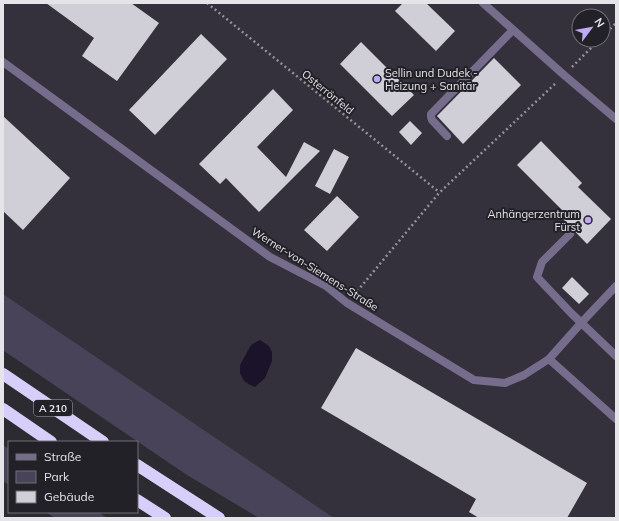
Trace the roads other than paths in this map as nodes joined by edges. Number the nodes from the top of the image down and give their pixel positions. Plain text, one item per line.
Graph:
1 (483, 3) edge
2 (513, 30) junction
3 (3, 62) edge
4 (616, 119) edge
5 (447, 136) dead end
6 (570, 234) dead end
7 (616, 286) edge
8 (582, 322) junction
9 (616, 356) edge
10 (549, 360) junction
11 (3, 374) edge
12 (3, 409) edge
13 (616, 419) edge
14 (50, 441) edge
15 (102, 441) edge
16 (138, 466) edge
17 (138, 501) edge
18 (165, 518) edge
19 (219, 518) edge

1 - 2 street
2 - 4 street
2 - 5 street
3 - 10 street, Werner-von-Siemens-Straße
6 - 8 street
7 - 8 street, Werner-von-Siemens-Straße
8 - 9 street
8 - 10 street, Werner-von-Siemens-Straße
10 - 13 street
11 - 15 highway, A 210
12 - 14 highway, A 210
16 - 19 highway
17 - 18 highway

